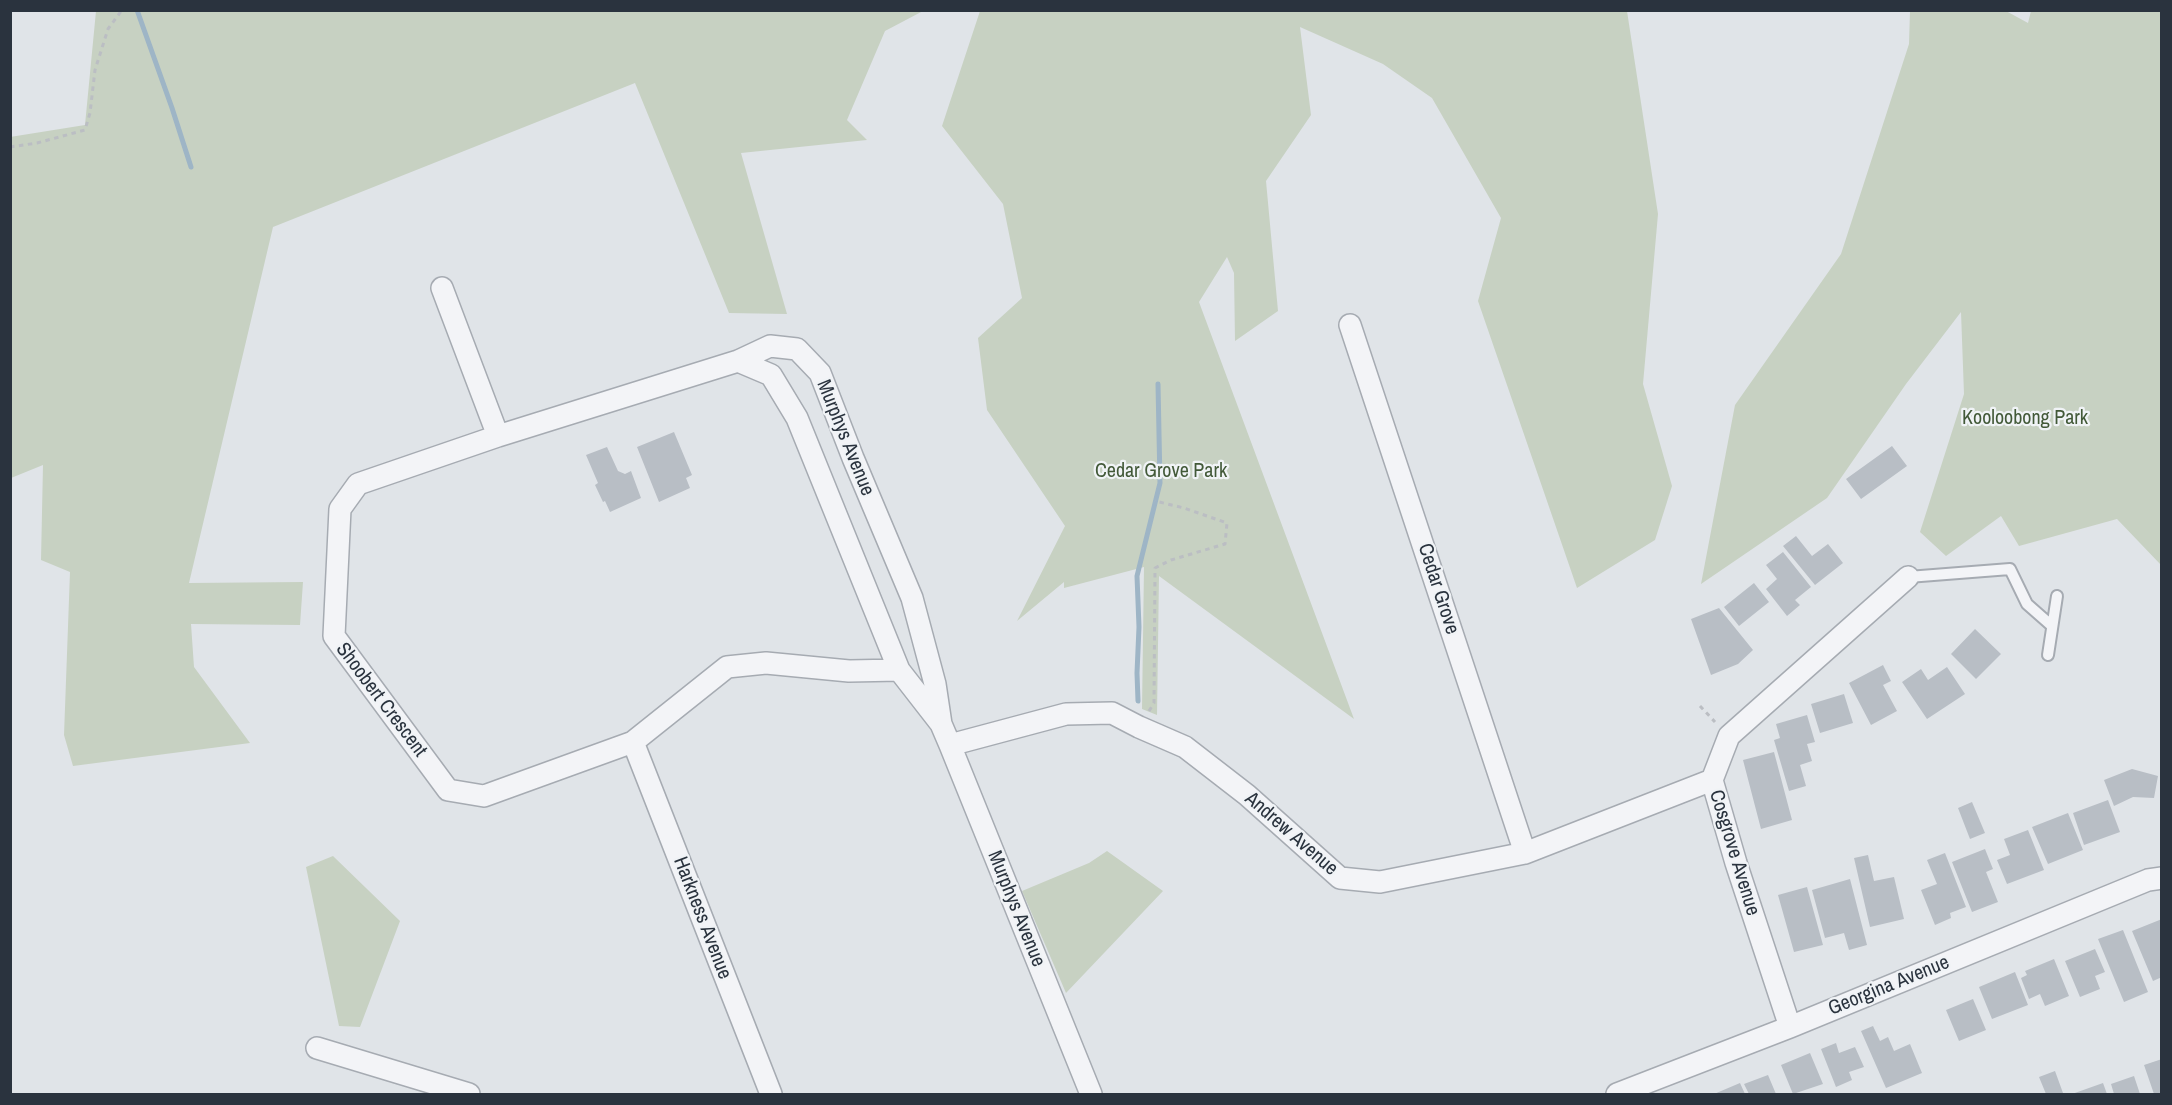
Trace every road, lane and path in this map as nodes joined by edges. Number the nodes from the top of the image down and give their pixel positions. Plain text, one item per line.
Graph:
1 (122, 10) edge
2 (10, 147) edge
3 (442, 288) dead end
4 (1350, 325) dead end
5 (738, 361) junction
6 (498, 436) junction
7 (1155, 501) dead end
8 (1908, 577) joint
9 (2057, 596) dead end
10 (2052, 626) junction
11 (2048, 656) dead end
12 (899, 670) junction
13 (941, 724) junction
14 (1139, 728) junction
15 (633, 742) junction
16 (950, 745) junction
17 (1712, 780) junction
18 (1525, 853) junction
19 (2162, 878) edge
20 (1790, 1027) junction
21 (317, 1048) dead end
22 (469, 1095) edge
23 (771, 1095) edge
24 (1090, 1095) edge
25 (1617, 1095) edge

1 - 2 path
3 - 6 street
4 - 18 street, Cedar Grove
5 - 6 street, Shoobert Crescent
5 - 12 street, Murphys Avenue
5 - 13 street, Murphys Avenue
6 - 15 street, Shoobert Crescent
7 - 14 path
8 - 10 lane
8 - 17 street, Cosgrove Avenue
9 - 10 lane
10 - 11 lane
12 - 13 street, Murphys Avenue
12 - 15 street, Shoobert Crescent
13 - 16 street, Murphys Avenue
14 - 16 street, Andrew Avenue
14 - 18 street, Andrew Avenue
15 - 23 street, Harkness Avenue
16 - 24 street, Murphys Avenue
17 - 18 street, Andrew Avenue
17 - 20 street, Cosgrove Avenue
19 - 20 street, Georgina Avenue
20 - 25 street, Georgina Avenue
21 - 22 street

